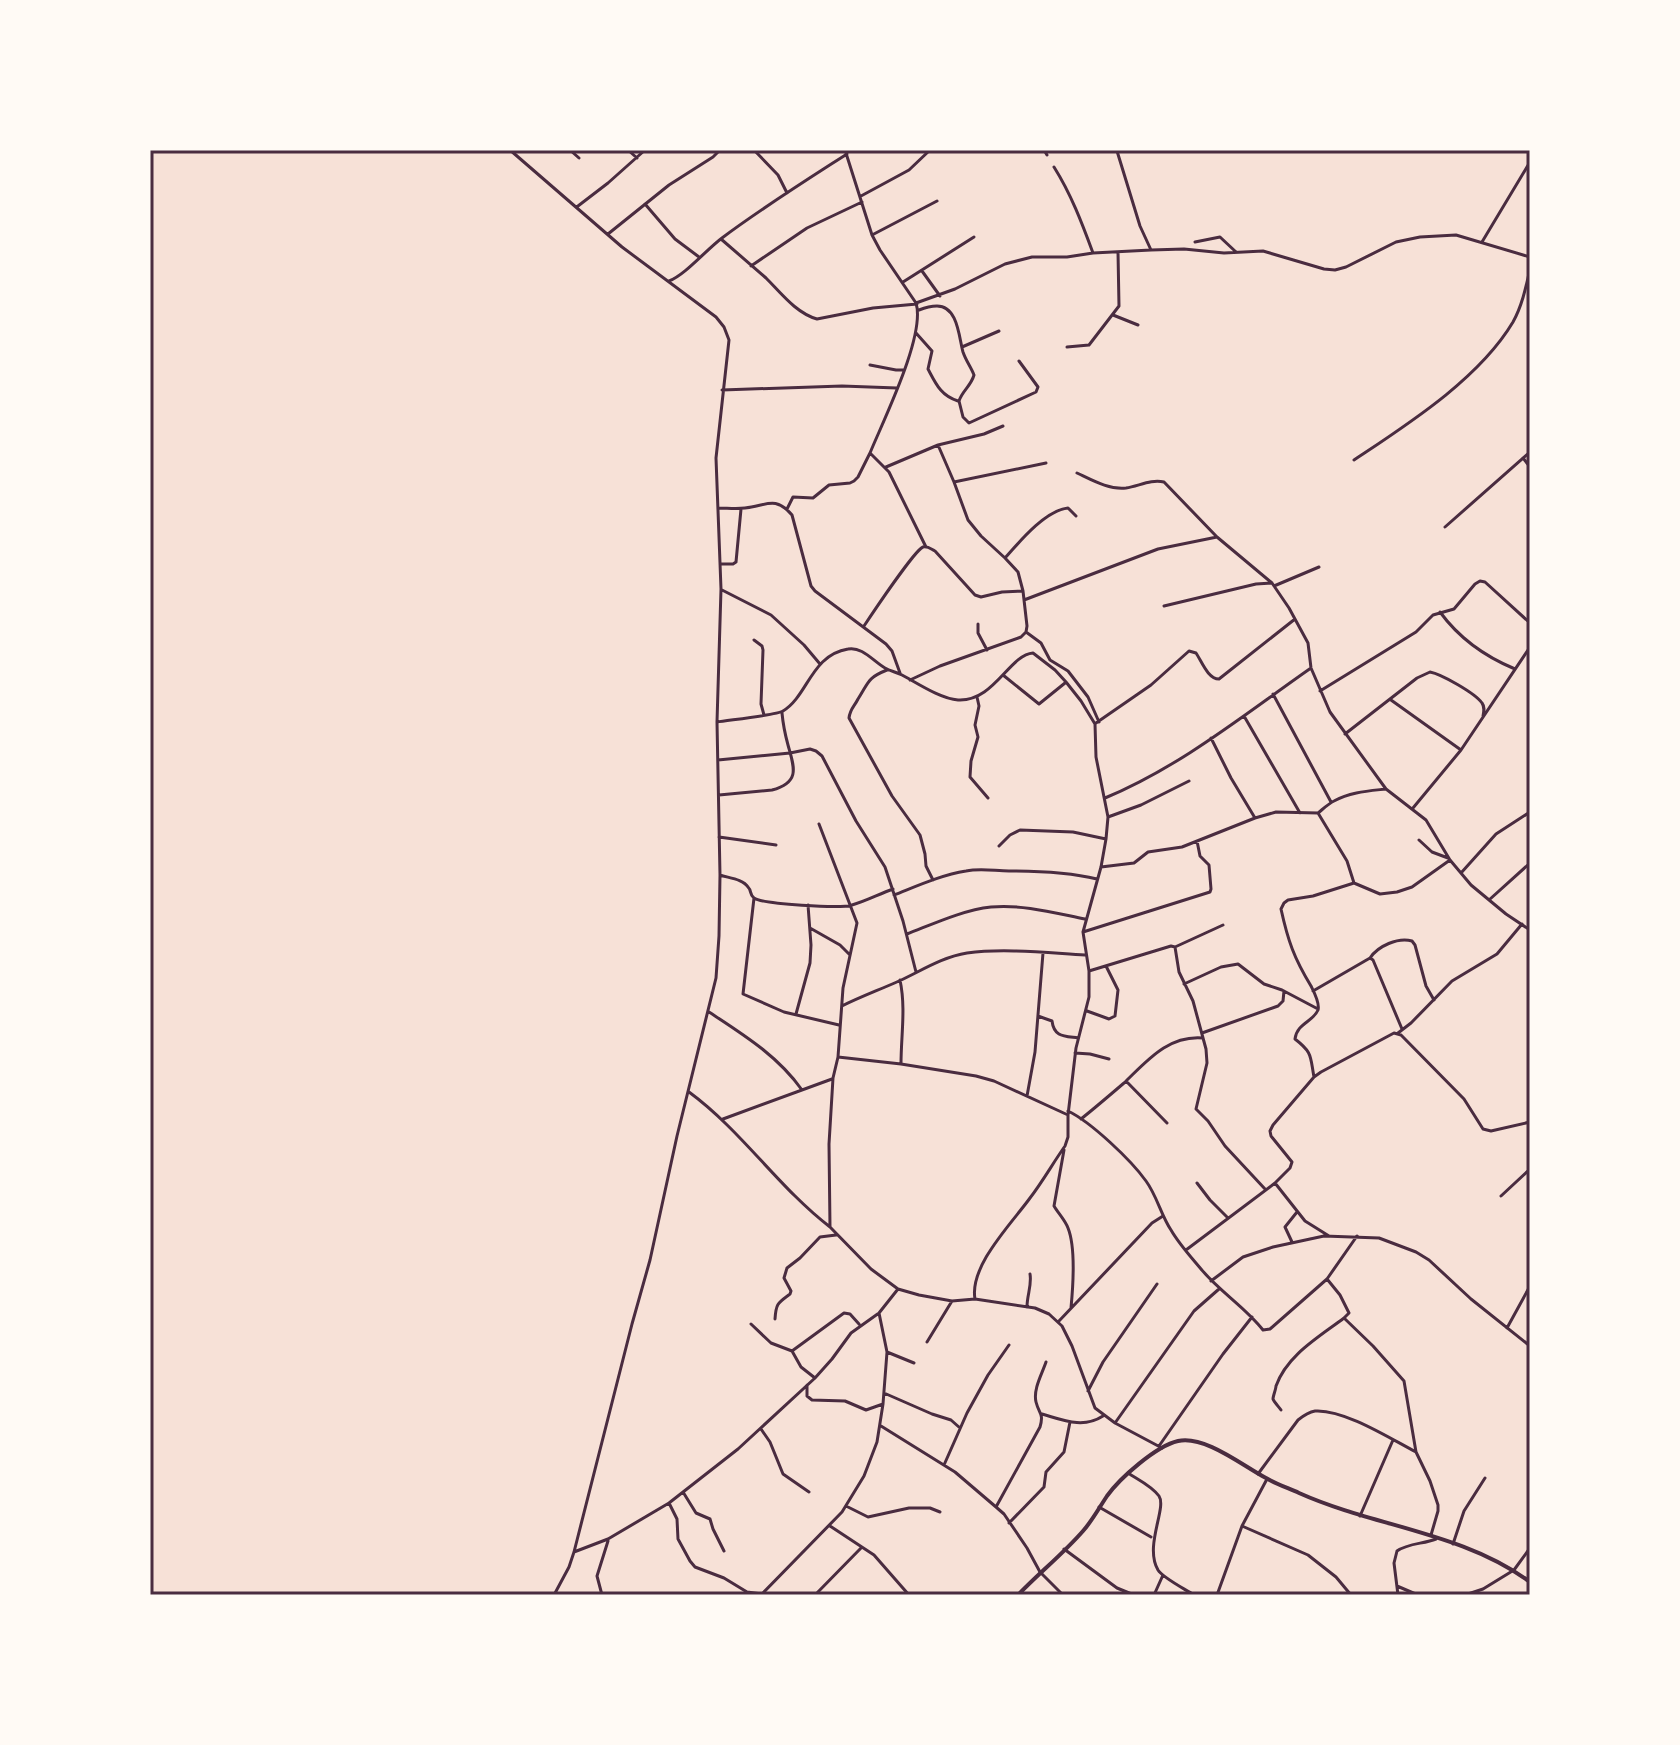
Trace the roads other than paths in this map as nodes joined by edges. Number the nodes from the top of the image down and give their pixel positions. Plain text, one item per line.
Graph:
1 (510, 150) edge
2 (570, 150) edge
3 (628, 150) edge
4 (645, 150) edge
5 (720, 150) edge
6 (754, 150) edge
7 (930, 150) edge
8 (1044, 150) edge
9 (1117, 151) edge
10 (846, 152) edge
11 (1047, 155) dead end
12 (579, 158) dead end
13 (637, 158) junction
14 (1530, 162) edge
15 (1054, 167) dead end
16 (787, 193) junction
17 (861, 196) junction
18 (937, 201) dead end
19 (862, 202) junction
20 (645, 204) junction
21 (576, 208) junction
22 (608, 234) junction
23 (872, 235) junction
24 (974, 237) dead end
25 (721, 239) junction
26 (1195, 242) dead end
27 (1482, 242) junction
28 (1151, 250) junction
29 (1118, 252) junction
30 (1236, 252) junction
31 (1093, 253) junction
32 (699, 257) junction
33 (1530, 257) edge
34 (751, 266) junction
35 (1530, 269) edge
36 (922, 271) junction
37 (669, 281) junction
38 (903, 282) junction
39 (940, 296) junction
40 (917, 306) junction
41 (1113, 315) junction
42 (1138, 325) dead end
43 (999, 331) dead end
44 (916, 333) junction
45 (962, 347) junction
46 (1067, 347) dead end
47 (1019, 361) dead end
48 (870, 365) dead end
49 (904, 370) junction
50 (897, 388) junction
51 (722, 390) junction
52 (959, 401) junction
53 (1003, 426) dead end
54 (938, 445) junction
55 (1530, 452) edge
56 (870, 453) junction
57 (1523, 458) junction
58 (1354, 460) dead end
59 (1046, 463) dead end
60 (886, 467) junction
61 (1530, 467) edge
62 (1077, 473) dead end
63 (954, 482) junction
64 (718, 508) junction
65 (741, 509) junction
66 (787, 509) junction
67 (1076, 516) dead end
68 (1445, 527) dead end
69 (1217, 537) junction
70 (926, 547) junction
71 (1005, 558) junction
72 (720, 564) junction
73 (1319, 567) dead end
74 (1273, 585) junction
75 (721, 589) junction
76 (1023, 591) junction
77 (1024, 600) junction
78 (1164, 606) dead end
79 (1440, 612) junction
80 (1295, 619) junction
81 (1530, 623) edge
82 (978, 624) dead end
83 (864, 626) junction
84 (1026, 632) junction
85 (754, 640) dead end
86 (1530, 647) edge
87 (987, 650) junction
88 (820, 664) junction
89 (1311, 668) junction
90 (1515, 669) junction
91 (887, 670) junction
92 (901, 675) junction
93 (1003, 675) junction
94 (910, 680) junction
95 (1066, 682) junction
96 (1320, 691) junction
97 (1273, 694) junction
98 (977, 697) junction
99 (1391, 700) junction
100 (782, 713) junction
101 (764, 715) junction
102 (1244, 716) junction
103 (1482, 718) junction
104 (717, 722) junction
105 (1097, 723) junction
106 (1345, 734) junction
107 (1211, 738) junction
108 (1461, 750) junction
109 (790, 753) junction
110 (718, 760) junction
111 (1189, 781) dead end
112 (1386, 789) junction
113 (718, 795) junction
114 (988, 798) dead end
115 (1105, 798) junction
116 (1331, 802) junction
117 (1413, 808) junction
118 (1530, 812) edge
119 (1300, 813) junction
120 (1318, 813) junction
121 (1108, 817) junction
122 (1255, 818) junction
123 (819, 824) dead end
124 (719, 837) junction
125 (1106, 839) junction
126 (1419, 840) dead end
127 (1197, 841) junction
128 (776, 845) dead end
129 (999, 846) dead end
130 (1449, 859) junction
131 (1530, 863) edge
132 (1101, 867) junction
133 (1461, 873) junction
134 (720, 875) junction
135 (1097, 879) junction
136 (933, 880) junction
137 (1354, 883) junction
138 (893, 889) junction
139 (894, 895) junction
140 (754, 898) junction
141 (1489, 900) junction
142 (808, 905) junction
143 (851, 906) junction
144 (1085, 919) junction
145 (1522, 924) junction
146 (1223, 925) dead end
147 (810, 928) junction
148 (1530, 930) edge
149 (1083, 932) junction
150 (906, 934) junction
151 (1175, 947) junction
152 (1043, 952) junction
153 (850, 955) junction
154 (1085, 955) junction
155 (1370, 958) junction
156 (1106, 966) junction
157 (1089, 971) junction
158 (916, 972) junction
159 (900, 980) junction
160 (1184, 984) junction
161 (1284, 991) junction
162 (1313, 991) junction
163 (1434, 1000) junction
164 (842, 1006) junction
165 (1318, 1009) junction
166 (1086, 1010) junction
167 (709, 1012) junction
168 (796, 1014) junction
169 (1038, 1016) junction
170 (839, 1025) junction
171 (1400, 1031) junction
172 (1202, 1036) junction
173 (1078, 1038) junction
174 (1075, 1053) junction
175 (838, 1057) junction
176 (1109, 1059) dead end
177 (901, 1064) junction
178 (1314, 1077) junction
179 (833, 1078) junction
180 (1126, 1081) junction
181 (802, 1090) junction
182 (688, 1092) junction
183 (1027, 1096) junction
184 (1068, 1113) junction
185 (723, 1119) junction
186 (1081, 1119) junction
187 (1530, 1122) edge
188 (1167, 1123) dead end
189 (1065, 1146) junction
190 (1530, 1169) edge
191 (1197, 1183) dead end
192 (1275, 1183) junction
193 (1265, 1190) junction
194 (1501, 1196) dead end
195 (1297, 1212) junction
196 (1164, 1215) junction
197 (1228, 1218) junction
198 (830, 1227) junction
199 (836, 1235) junction
200 (1330, 1236) junction
201 (1357, 1236) junction
202 (1292, 1243) junction
203 (1186, 1250) junction
204 (1030, 1274) dead end
205 (1327, 1279) junction
206 (1211, 1281) junction
207 (1157, 1284) dead end
208 (1530, 1286) edge
209 (898, 1289) junction
210 (1219, 1289) junction
211 (975, 1299) junction
212 (952, 1301) junction
213 (1027, 1307) junction
214 (1071, 1308) junction
215 (879, 1313) junction
216 (1252, 1317) junction
217 (1344, 1318) junction
218 (775, 1319) dead end
219 (1059, 1321) junction
220 (751, 1324) dead end
221 (860, 1325) junction
222 (1507, 1328) junction
223 (927, 1342) dead end
224 (1009, 1345) dead end
225 (1530, 1346) edge
226 (792, 1351) junction
227 (887, 1352) junction
228 (1046, 1362) dead end
229 (914, 1363) dead end
230 (815, 1378) junction
231 (807, 1385) junction
232 (1088, 1391) junction
233 (884, 1393) junction
234 (883, 1404) junction
235 (1281, 1410) dead end
236 (1042, 1414) junction
237 (1103, 1415) junction
238 (1070, 1422) junction
239 (1115, 1423) junction
240 (881, 1426) junction
241 (960, 1428) junction
242 (761, 1429) junction
243 (1393, 1440) junction
244 (1160, 1447) junction
245 (1416, 1452) junction
246 (944, 1465) junction
247 (1128, 1473) junction
248 (1258, 1474) junction
249 (1485, 1478) dead end
250 (1267, 1479) junction
251 (683, 1492) junction
252 (809, 1492) dead end
253 (669, 1503) junction
254 (846, 1506) junction
255 (996, 1507) junction
256 (1099, 1507) junction
257 (940, 1512) dead end
258 (1360, 1516) junction
259 (1009, 1523) junction
260 (830, 1526) junction
261 (1242, 1526) junction
262 (1431, 1535) junction
263 (1153, 1538) junction
264 (1440, 1538) junction
265 (608, 1539) junction
266 (1453, 1544) junction
267 (862, 1547) junction
268 (1530, 1548) edge
269 (1064, 1549) junction
270 (724, 1551) dead end
271 (574, 1552) junction
272 (1514, 1570) junction
273 (1040, 1572) junction
274 (1163, 1575) junction
275 (1530, 1582) edge
276 (1397, 1586) junction
277 (750, 1594) edge
278 (554, 1595) edge
279 (602, 1595) edge
280 (763, 1595) edge
281 (815, 1595) edge
282 (909, 1595) edge
283 (1018, 1595) edge
284 (1063, 1595) edge
285 (1134, 1595) edge
286 (1154, 1595) edge
287 (1194, 1595) edge
288 (1217, 1595) edge
289 (1351, 1595) edge
290 (1398, 1595) edge
291 (1418, 1595) edge
292 (1465, 1595) edge

1 - 21 street
2 - 12 street
3 - 13 street
4 - 13 street
5 - 20 street
6 - 16 street
7 - 17 street
8 - 11 street
9 - 28 street
10 - 16 street
10 - 17 street
13 - 21 street
14 - 27 street
15 - 31 street
16 - 25 street
17 - 19 street
18 - 23 street
19 - 23 street
19 - 34 street
20 - 22 street
20 - 32 street
21 - 22 street
22 - 37 street
23 - 38 street
24 - 36 street
25 - 32 street
25 - 34 street
26 - 30 street
27 - 30 street
27 - 33 street
28 - 29 street
28 - 30 street
29 - 31 street
29 - 41 street
31 - 39 street
32 - 37 street
34 - 40 street
35 - 58 street
36 - 38 street
36 - 39 street
37 - 51 street
38 - 40 street
39 - 40 street
40 - 44 street
40 - 45 street
41 - 42 street
41 - 46 street
43 - 45 street
44 - 49 street
44 - 52 street
45 - 52 street
47 - 52 street
48 - 49 street
49 - 50 street
50 - 51 street
50 - 56 street
51 - 64 street
53 - 54 street
54 - 60 street
54 - 63 street
55 - 57 street
56 - 60 street
56 - 66 street
57 - 61 street
57 - 68 street
59 - 63 street
60 - 70 street
62 - 69 street
63 - 71 street
64 - 65 street
64 - 72 street
65 - 66 street
65 - 72 street
66 - 83 street
67 - 71 street
69 - 74 street
69 - 77 street
70 - 76 street
70 - 83 street
71 - 76 street
72 - 75 street
73 - 74 street
74 - 78 street
74 - 80 street
75 - 88 street
75 - 104 street
76 - 77 street
77 - 84 street
79 - 81 street
79 - 90 street
79 - 96 street
80 - 89 street
80 - 105 street
82 - 87 street
83 - 92 street
84 - 87 street
84 - 105 street
85 - 101 street
86 - 90 street
87 - 94 street
88 - 91 street
88 - 100 street
89 - 96 street
89 - 97 street
90 - 103 street
91 - 92 street
91 - 136 street
92 - 94 street
93 - 95 street
93 - 95 street
93 - 98 street
94 - 98 street
95 - 105 street
96 - 106 street
97 - 102 street
97 - 116 street
98 - 114 street
99 - 103 street
99 - 106 street
99 - 108 street
100 - 101 street
100 - 109 street
101 - 104 street
102 - 107 street
102 - 119 street
103 - 108 street
104 - 110 street
105 - 115 street
106 - 112 street
107 - 115 street
107 - 122 street
108 - 117 street
109 - 110 street
109 - 113 street
109 - 138 street
110 - 113 street
111 - 121 street
112 - 116 street
112 - 117 street
113 - 124 street
115 - 121 street
116 - 120 street
117 - 130 street
118 - 133 street
119 - 120 street
119 - 122 street
120 - 137 street
121 - 125 street
122 - 127 street
123 - 143 street
124 - 128 street
124 - 134 street
125 - 129 street
125 - 132 street
126 - 130 street
127 - 132 street
127 - 149 street
130 - 133 street
130 - 137 street
131 - 141 street
132 - 135 street
133 - 141 street
134 - 140 street
134 - 167 street
135 - 136 street
135 - 144 street
136 - 139 street
137 - 162 street
138 - 139 street
138 - 143 street
139 - 150 street
140 - 142 street
140 - 168 street
141 - 145 street
142 - 143 street
142 - 147 street
143 - 153 street
144 - 149 street
144 - 150 street
145 - 148 street
145 - 163 street
146 - 151 street
147 - 153 street
147 - 168 street
149 - 154 street
150 - 158 street
151 - 156 street
151 - 160 street
152 - 154 street
152 - 158 street
152 - 169 street
153 - 164 street
154 - 157 street
155 - 162 street
155 - 163 street
155 - 171 street
156 - 157 street
156 - 166 street
157 - 166 street
158 - 159 street
159 - 164 street
159 - 177 street
160 - 161 street
160 - 172 street
161 - 165 street
161 - 172 street
162 - 165 street
163 - 171 street
164 - 170 street
165 - 178 street
166 - 173 street
167 - 181 street
167 - 182 street
168 - 170 street
169 - 173 street
169 - 183 street
170 - 175 street
171 - 178 street
171 - 187 street
172 - 180 street
172 - 193 street
173 - 174 street
174 - 176 street
174 - 184 street
175 - 177 street
175 - 179 street
177 - 183 street
178 - 192 street
179 - 181 street
179 - 198 street
180 - 186 street
180 - 188 street
181 - 185 street
182 - 185 street
182 - 271 street
183 - 184 street
184 - 186 street
184 - 189 street
185 - 198 street
186 - 196 street
189 - 211 street
189 - 214 street
190 - 194 street
191 - 197 street
192 - 193 street
192 - 195 street
193 - 197 street
195 - 200 street
195 - 202 street
196 - 203 street
196 - 214 street
197 - 203 street
198 - 199 street
199 - 209 street
199 - 218 street
200 - 201 street
200 - 202 street
201 - 205 street
201 - 222 street
202 - 206 street
203 - 206 street
204 - 213 street
205 - 216 street
205 - 217 street
206 - 210 street
207 - 232 street
208 - 222 street
209 - 212 street
209 - 215 street
210 - 216 street
210 - 239 street
211 - 212 street
211 - 213 street
212 - 223 street
213 - 219 street
214 - 219 street
215 - 221 street
215 - 227 street
216 - 244 street
217 - 235 street
217 - 245 street
219 - 232 street
220 - 226 street
221 - 226 street
221 - 230 street
222 - 225 street
224 - 241 street
226 - 230 street
227 - 229 street
227 - 233 street
228 - 236 street
230 - 231 street
231 - 234 street
231 - 242 street
232 - 237 street
233 - 234 street
233 - 241 street
234 - 240 street
236 - 238 street
236 - 255 street
237 - 238 street
237 - 239 street
238 - 259 street
239 - 244 street
240 - 246 street
240 - 254 street
241 - 246 street
242 - 251 street
242 - 252 street
243 - 245 street
243 - 248 street
243 - 258 street
244 - 247 street
244 - 248 street
245 - 262 street
246 - 255 street
247 - 256 street
247 - 263 street
248 - 250 street
249 - 266 street
250 - 258 street
250 - 261 street
251 - 253 street
251 - 270 street
253 - 265 street
253 - 277 street
254 - 257 street
254 - 260 street
255 - 259 street
256 - 263 street
256 - 269 street
258 - 262 street
259 - 273 street
260 - 267 street
260 - 280 street
261 - 288 street
261 - 289 street
262 - 264 street
263 - 274 street
264 - 266 street
264 - 276 street
265 - 271 street
265 - 279 street
266 - 272 street
267 - 281 street
267 - 282 street
268 - 272 street
269 - 273 street
269 - 285 street
271 - 278 street
272 - 275 street
272 - 292 street
273 - 283 street
273 - 284 street
274 - 286 street
274 - 287 street
276 - 290 street
276 - 291 street
277 - 280 street

